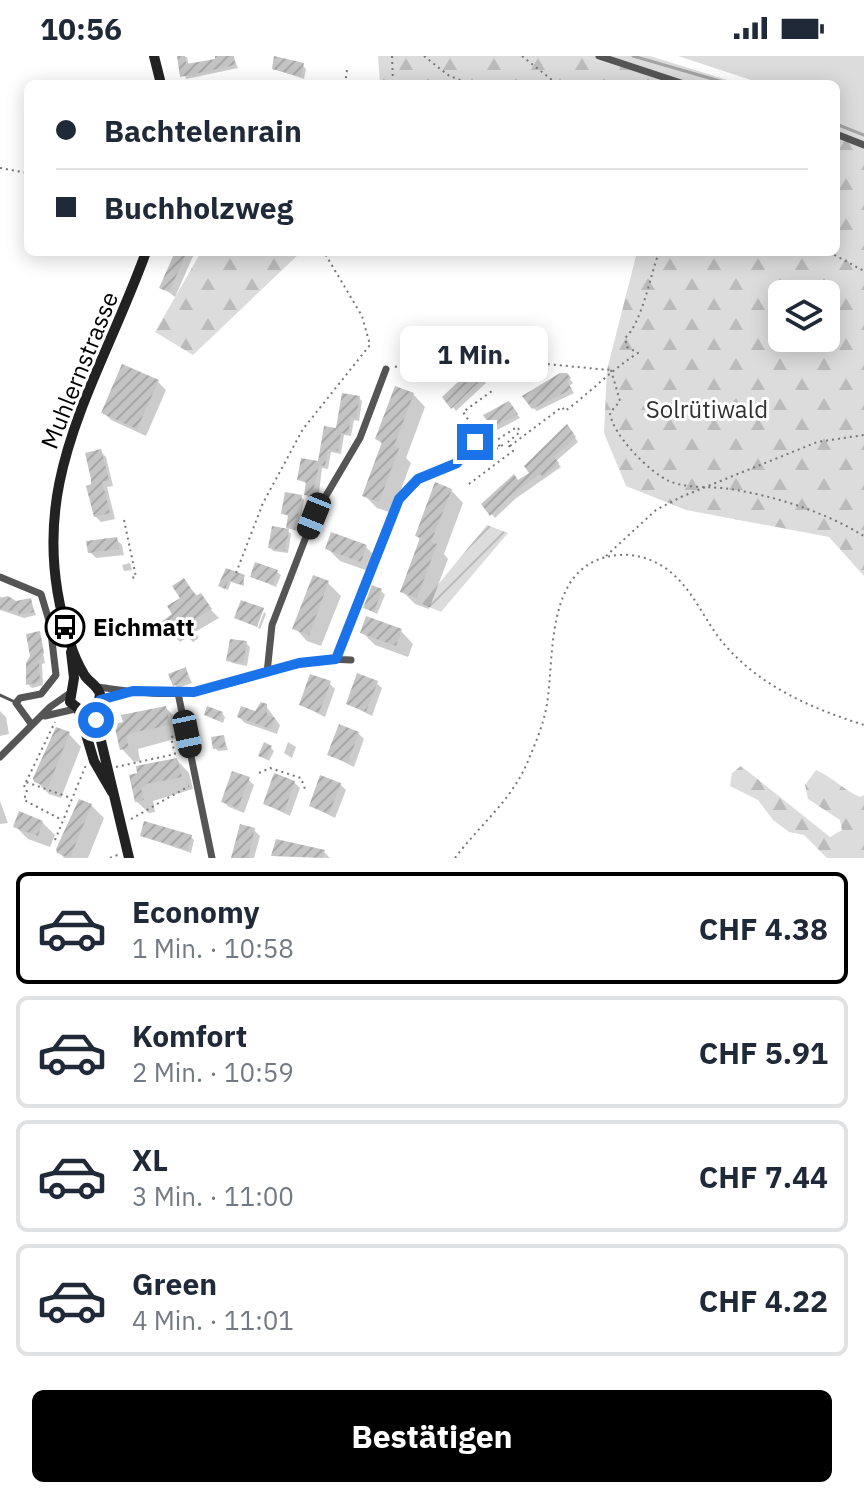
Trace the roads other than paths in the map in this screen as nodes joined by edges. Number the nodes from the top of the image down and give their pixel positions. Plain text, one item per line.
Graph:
1 (154, 56) edge
2 (599, 56) edge
3 (160, 80) edge
4 (672, 80) edge
5 (840, 136) edge
6 (864, 145) edge
7 (144, 256) edge
8 (386, 369) road end
9 (475, 442) road end
10 (0, 577) edge
11 (71, 646) junction
12 (336, 659) junction
13 (351, 660) dead end
14 (267, 673) junction
15 (94, 684) junction
16 (72, 690) junction
17 (133, 691) junction
18 (178, 693) junction
19 (0, 695) edge
20 (16, 703) junction
21 (98, 704) junction
22 (77, 710) junction
23 (43, 716) junction
24 (32, 725) junction
25 (0, 757) edge
26 (115, 798) junction
27 (129, 858) edge
28 (212, 858) edge

1 - 3 street
2 - 4 street
5 - 6 street
7 - 11 street, Muhlernstrasse
8 - 14 street
9 - 12 street
10 - 20 street
11 - 15 street, Muhlernstrasse
11 - 16 street, Muhlernstrasse
12 - 13 street
12 - 14 street
14 - 18 street
15 - 16 street
15 - 17 street
15 - 21 street, Muhlernstrasse
16 - 22 street, Muhlernstrasse
16 - 23 street
17 - 18 street
17 - 21 street
18 - 28 street
19 - 20 lane
20 - 24 street
21 - 22 street
21 - 26 street, Muhlernstrasse
22 - 23 street
22 - 26 street, Muhlernstrasse
23 - 24 street
24 - 25 street
26 - 27 street, Muhlernstrasse

